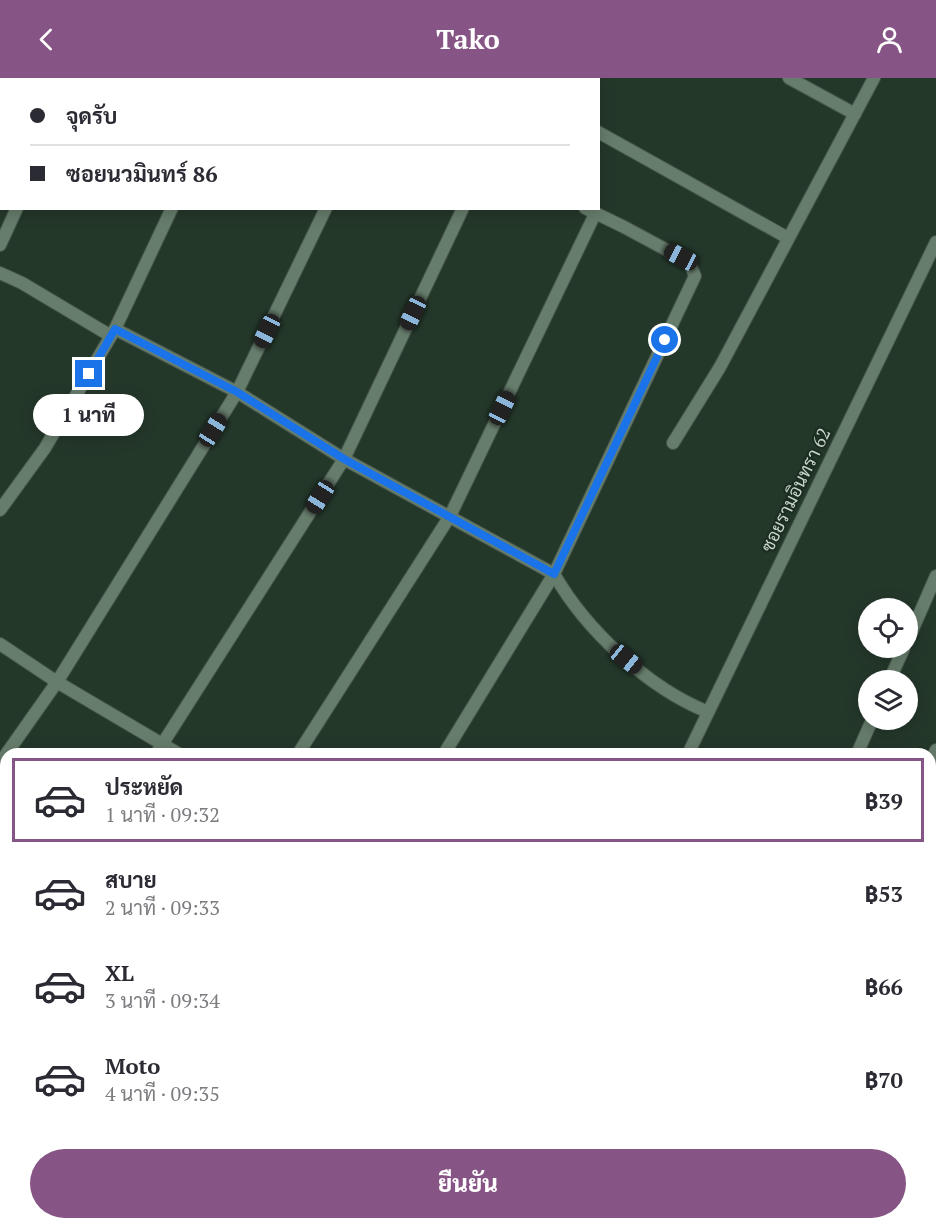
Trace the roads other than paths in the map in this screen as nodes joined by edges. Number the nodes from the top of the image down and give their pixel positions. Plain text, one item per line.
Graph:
1 (789, 78) edge
2 (874, 78) edge
3 (855, 114) junction
4 (600, 133) edge
5 (16, 210) edge
6 (171, 210) edge
7 (325, 210) edge
8 (462, 210) edge
9 (590, 211) edge
10 (788, 238) junction
11 (936, 242) edge
12 (0, 245) edge
13 (0, 273) edge
14 (113, 333) junction
15 (237, 392) junction
16 (673, 443) dead end
17 (344, 459) junction
18 (0, 510) edge
19 (450, 516) junction
20 (554, 574) junction
21 (936, 576) edge
22 (918, 617) edge
23 (0, 644) edge
24 (57, 682) junction
25 (708, 712) junction
26 (868, 730) edge
27 (11, 748) edge
28 (158, 748) edge
29 (161, 748) edge
30 (302, 748) edge
31 (448, 748) edge
32 (691, 748) edge
33 (860, 748) edge

1 - 3 street
2 - 3 street
3 - 10 street
4 - 10 street
5 - 12 street
6 - 14 street
7 - 15 street
8 - 17 street
9 - 19 street
9 - 20 street
10 - 16 street
11 - 25 street, ซอยรามอินทรา 62
13 - 14 street
14 - 15 street
14 - 18 street
15 - 17 street
15 - 24 street
17 - 19 street
17 - 29 street
19 - 20 street
19 - 30 street
20 - 25 street
20 - 31 street
21 - 22 street
23 - 24 street
24 - 27 street
24 - 28 street
25 - 32 street, ซอยรามอินทรา 62
26 - 33 street

